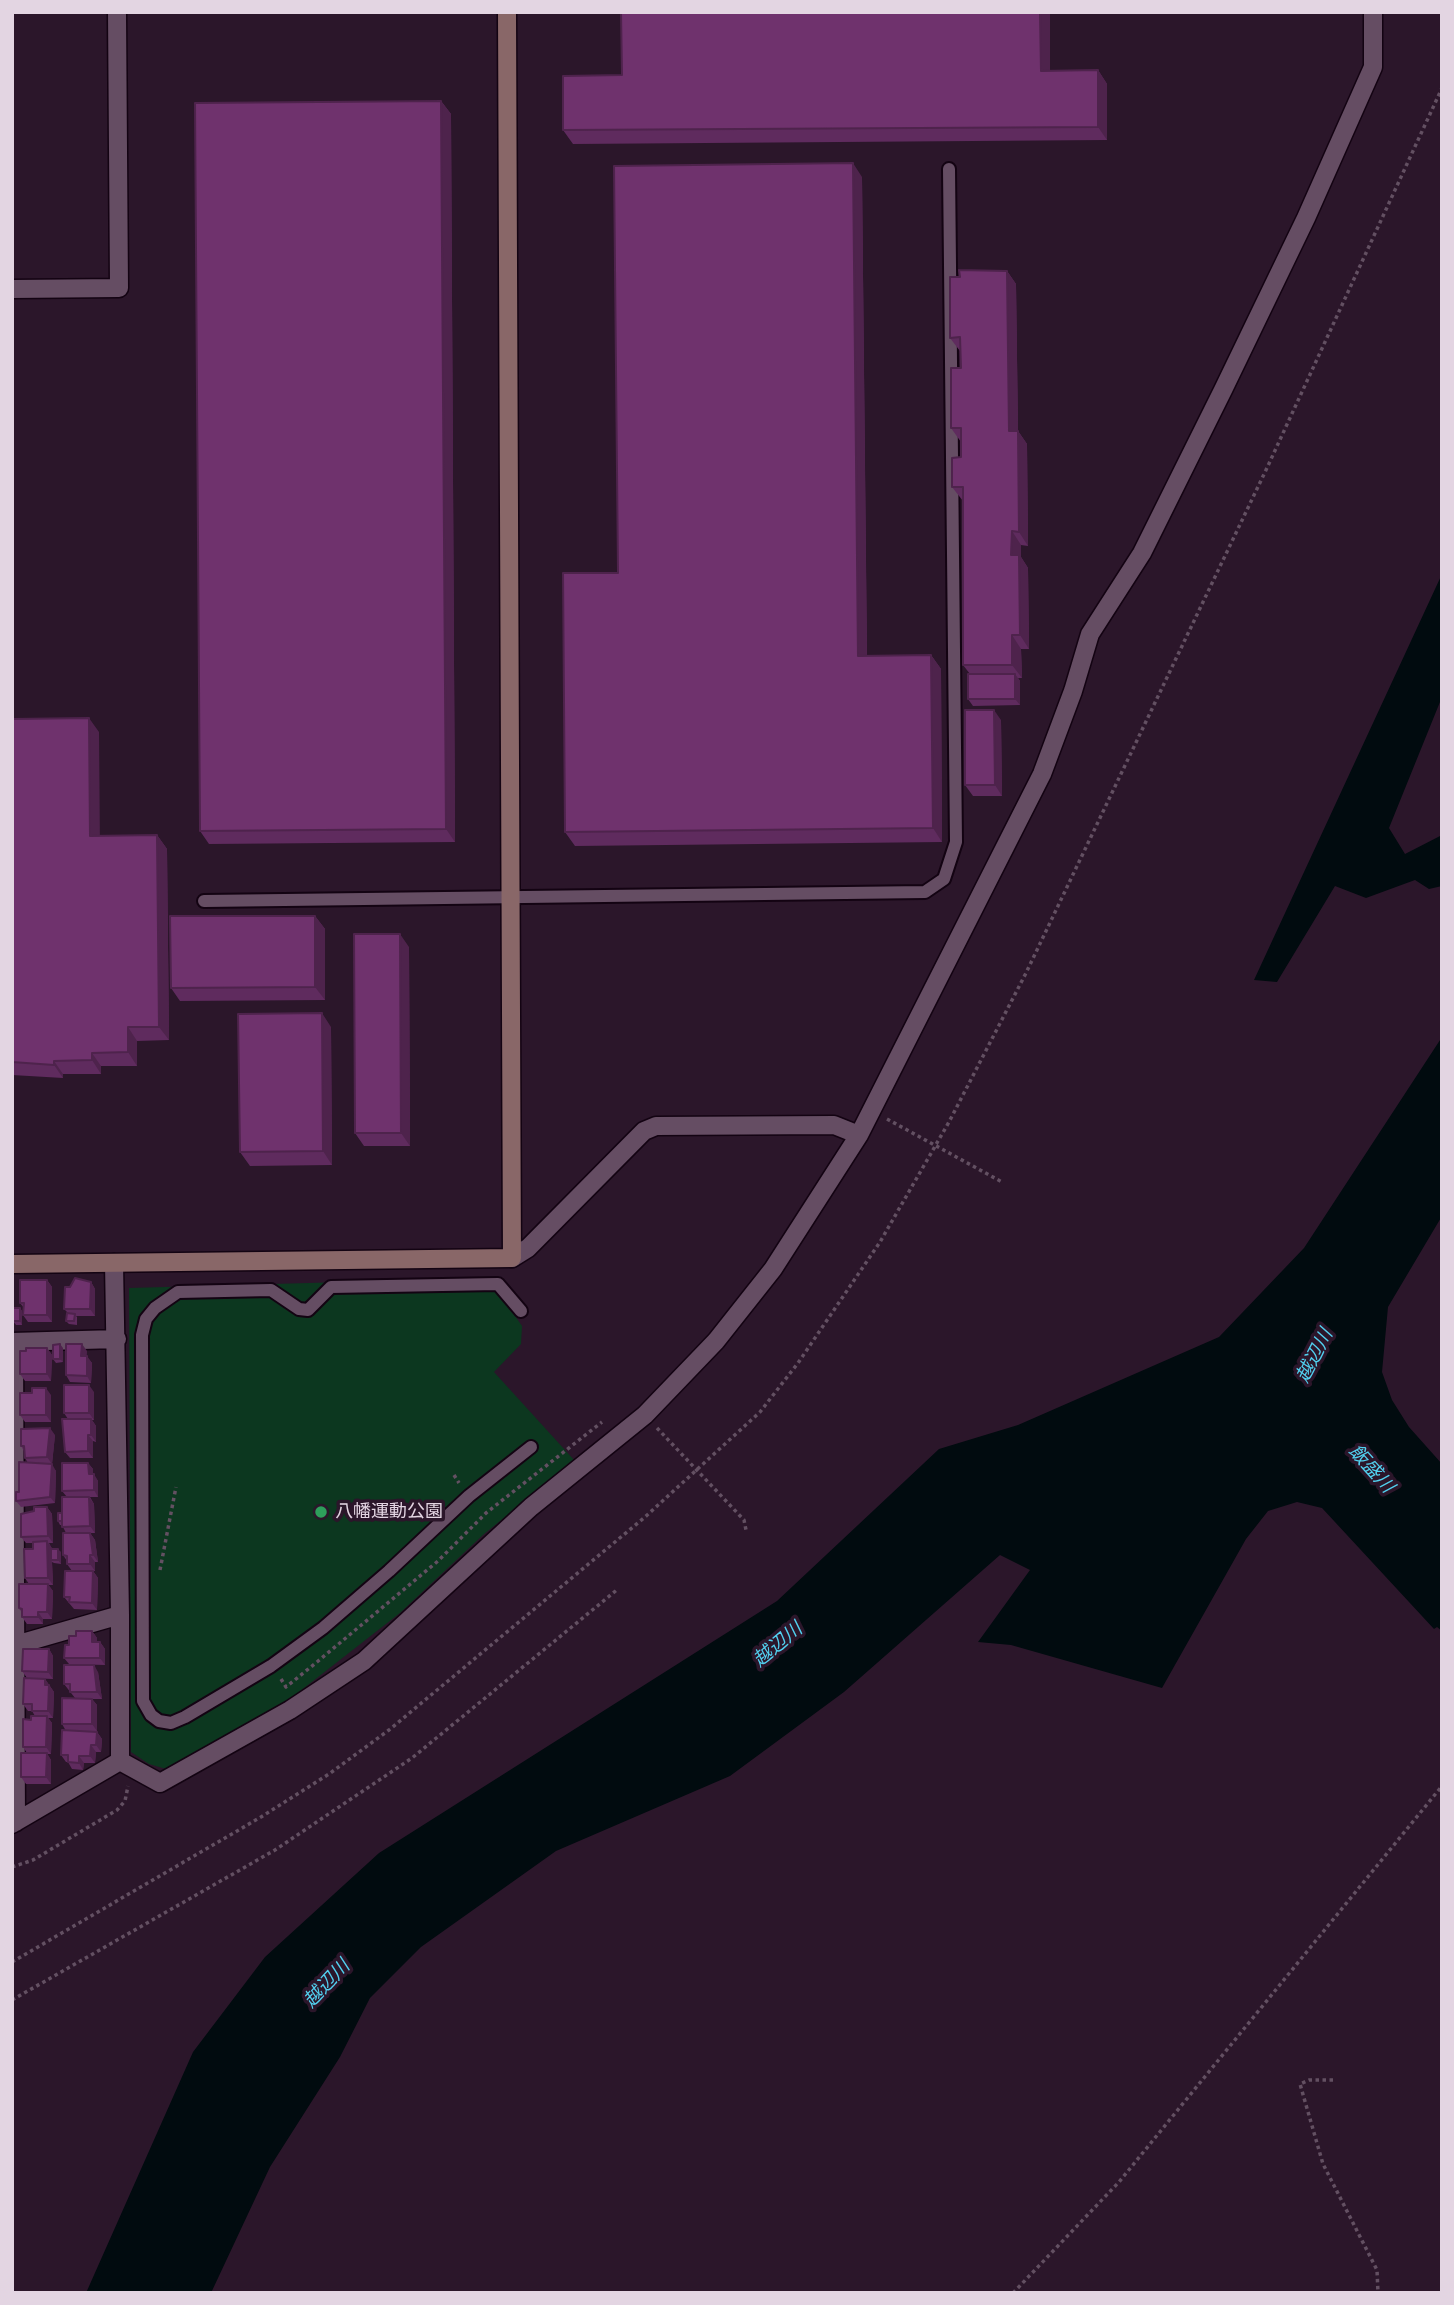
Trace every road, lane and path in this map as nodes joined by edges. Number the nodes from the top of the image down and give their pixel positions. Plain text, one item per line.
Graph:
1 (117, 12) edge
2 (507, 12) edge
3 (1373, 12) edge
4 (949, 169) dead end
5 (12, 289) edge
6 (513, 897) junction
7 (204, 901) dead end
8 (887, 1119) dead end
9 (859, 1135) junction
10 (1002, 1182) dead end
11 (505, 1258) junction
12 (114, 1263) junction
13 (12, 1264) edge
14 (498, 1284) junction
15 (521, 1311) dead end
16 (117, 1339) junction
17 (13, 1342) edge
18 (602, 1422) dead end
19 (657, 1428) dead end
20 (531, 1447) dead end
21 (746, 1530) dead end
22 (618, 1589) dead end
23 (120, 1615) junction
24 (13, 1646) edge
25 (271, 1666) junction
26 (120, 1668) junction
27 (144, 1668) junction
28 (124, 1764) junction
29 (1442, 1786) edge
30 (14, 1823) edge
31 (12, 1867) edge
32 (12, 2000) edge
33 (1333, 2080) dead end
34 (1013, 2293) edge
35 (1378, 2293) edge

1 - 5 street
2 - 6 street
3 - 9 street
4 - 6 lane
6 - 7 lane
6 - 11 street
8 - 10 path
9 - 11 street
9 - 28 street
11 - 12 street
11 - 14 lane
12 - 13 street
12 - 16 street
14 - 15 lane
14 - 27 lane
16 - 17 street
16 - 23 street
17 - 24 street
18 - 25 path
19 - 21 path
20 - 25 lane
22 - 32 path
23 - 24 street
23 - 26 street
24 - 30 street
25 - 27 lane
26 - 27 lane
26 - 28 street
28 - 30 street
28 - 31 path
29 - 34 path
33 - 35 path

